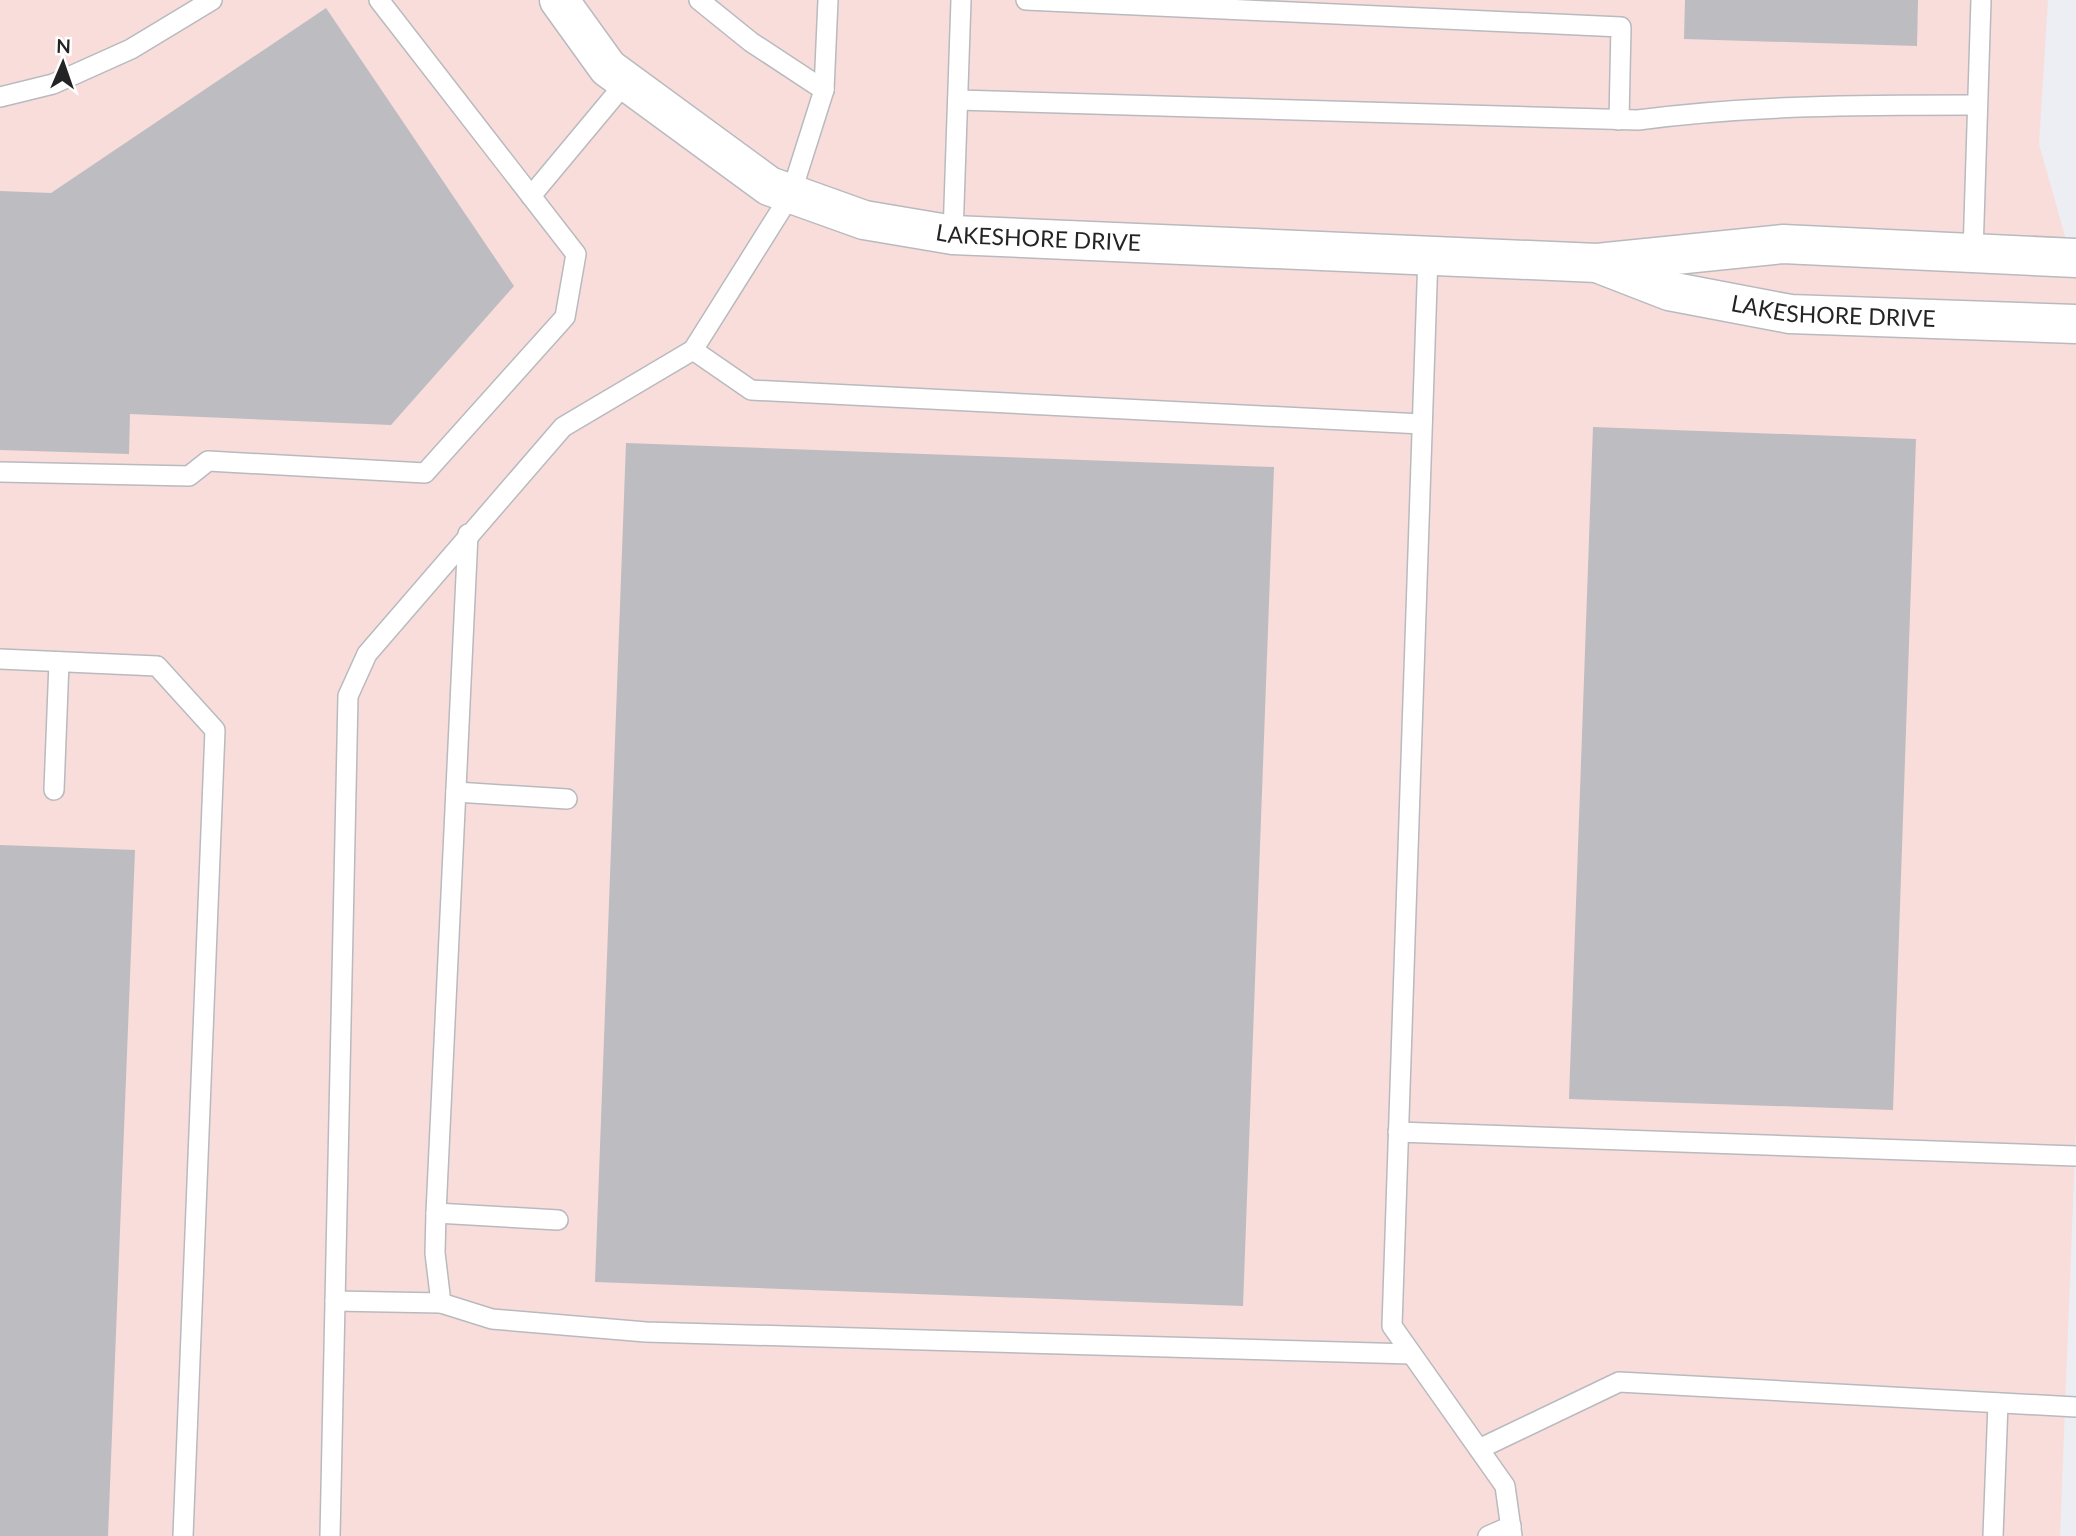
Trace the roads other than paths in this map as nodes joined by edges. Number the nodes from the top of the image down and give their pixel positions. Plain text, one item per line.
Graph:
1 (212, 0) edge
2 (379, 0) edge
3 (559, 0) edge
4 (699, 0) edge
5 (828, 0) edge
6 (961, 0) edge
7 (1026, 0) edge
8 (1981, 0) edge
9 (626, 82) junction
10 (824, 90) junction
11 (0, 97) edge
12 (958, 100) junction
13 (1977, 105) junction
14 (1619, 120) junction
15 (791, 194) junction
16 (531, 195) junction
17 (953, 235) junction
18 (1973, 253) junction
19 (1428, 255) junction
20 (2076, 258) edge
21 (1597, 263) junction
22 (2076, 324) edge
23 (693, 350) junction
24 (1422, 424) junction
25 (0, 472) edge
26 (468, 534) junction
27 (0, 659) edge
28 (59, 662) junction
29 (54, 790) dead end
30 (456, 792) junction
31 (567, 799) dead end
32 (1398, 1132) junction
33 (2076, 1156) edge
34 (436, 1213) junction
35 (558, 1220) dead end
36 (335, 1301) junction
37 (441, 1303) junction
38 (1411, 1354) junction
39 (1998, 1403) junction
40 (2076, 1407) edge
41 (1479, 1449) junction
42 (1512, 1531) edge
43 (183, 1536) edge
44 (330, 1536) edge
45 (1488, 1536) edge
46 (1993, 1536) edge

1 - 11 lane
2 - 16 lane
3 - 9 street, LAKESHORE DRIVE
4 - 10 lane
5 - 10 lane
6 - 12 lane
7 - 14 lane
8 - 13 lane
9 - 15 street, LAKESHORE DRIVE
9 - 16 lane
10 - 15 lane
12 - 14 lane
12 - 17 lane
13 - 14 lane
13 - 18 lane
15 - 17 street, LAKESHORE DRIVE
15 - 23 lane
16 - 25 lane
17 - 19 street, LAKESHORE DRIVE
18 - 20 street, LAKESHORE DRIVE
18 - 21 street, LAKESHORE DRIVE
19 - 21 street, LAKESHORE DRIVE
19 - 24 lane
21 - 22 street, LAKESHORE DRIVE
23 - 24 lane
23 - 26 lane
24 - 32 lane
26 - 30 lane
26 - 36 lane
27 - 28 lane
28 - 29 lane
28 - 43 lane
30 - 31 lane
30 - 34 lane
32 - 33 lane
32 - 38 lane
34 - 35 lane
34 - 37 lane
36 - 37 lane
36 - 44 lane
37 - 38 lane
38 - 41 lane
39 - 40 lane
39 - 41 lane
39 - 46 lane
41 - 42 lane
42 - 45 lane

